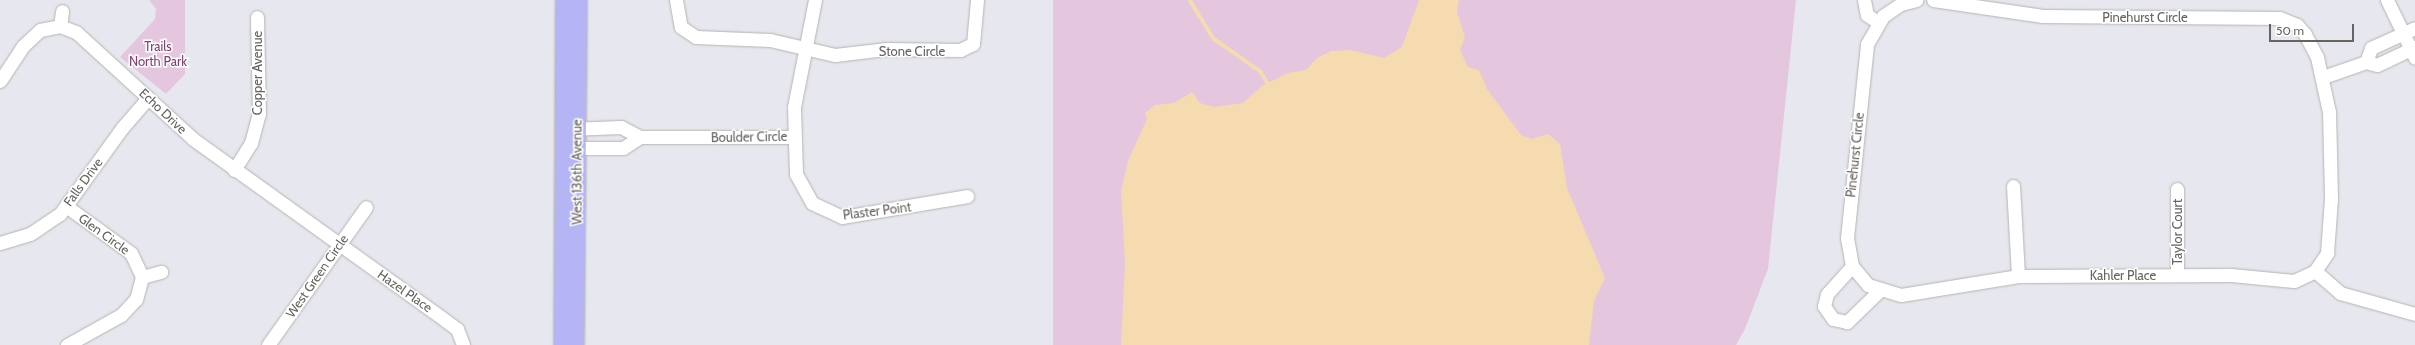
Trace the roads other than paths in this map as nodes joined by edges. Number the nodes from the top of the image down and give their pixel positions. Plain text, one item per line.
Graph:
1 (564, 0) edge
2 (578, 0) edge
3 (676, 0) edge
4 (815, 0) edge
5 (977, 0) edge
6 (1864, 0) edge
7 (1916, 0) edge
8 (1933, 0) edge
9 (2387, 0) edge
10 (1901, 2) edge
11 (62, 11) dead end
12 (257, 18) dead end
13 (1878, 22) junction
14 (60, 26) junction
15 (2415, 28) edge
16 (2402, 34) junction
17 (805, 49) junction
18 (2413, 52) edge
19 (2366, 62) junction
20 (2323, 77) junction
21 (0, 81) edge
22 (148, 98) junction
23 (570, 129) junction
24 (640, 137) junction
25 (794, 137) junction
26 (570, 148) junction
27 (234, 170) junction
28 (2013, 186) dead end
29 (2177, 189) dead end
30 (967, 196) dead end
31 (66, 206) junction
32 (366, 207) dead end
33 (0, 243) edge
34 (339, 244) junction
35 (1852, 266) junction
36 (2315, 271) junction
37 (160, 272) dead end
38 (2177, 275) junction
39 (2018, 276) junction
40 (142, 277) junction
41 (1879, 291) junction
42 (2415, 314) edge
43 (67, 345) edge
44 (268, 345) edge
45 (463, 345) edge
46 (562, 345) edge
47 (575, 345) edge

1 - 23 main road, West 136th Avenue
2 - 23 main road, West 136th Avenue
3 - 17 street
4 - 17 street, Boulder Circle
5 - 17 street, Stone Circle
6 - 13 street
7 - 10 street
8 - 20 street, Pinehurst Circle
9 - 16 street
10 - 13 street
11 - 14 street
12 - 27 street, Copper Avenue
13 - 35 street, Pinehurst Circle
14 - 21 street
14 - 22 street, Echo Drive
15 - 16 street
16 - 18 street
16 - 19 street
17 - 25 street, Boulder Circle
18 - 19 street
19 - 20 street
20 - 36 street, Pinehurst Circle
22 - 27 street, Echo Drive
22 - 31 street, Falls Drive
23 - 24 street, Boulder Circle
23 - 26 main road, West 136th Avenue
24 - 25 street, Boulder Circle
24 - 26 street
25 - 30 street, Plaster Point
26 - 46 main road, West 136th Avenue
26 - 47 main road, West 136th Avenue
27 - 34 street, Echo Drive
28 - 39 street
29 - 38 street, Taylor Court
31 - 33 street, Falls Drive
31 - 40 street, Glen Circle
32 - 34 street, West Green Circle
34 - 44 street, West Green Circle
34 - 45 street, Hazel Place
35 - 41 street
35 - 41 street
36 - 38 street, Kahler Place
36 - 42 street
37 - 40 street
38 - 39 street, Kahler Place
39 - 41 street, Kahler Place
40 - 43 street

